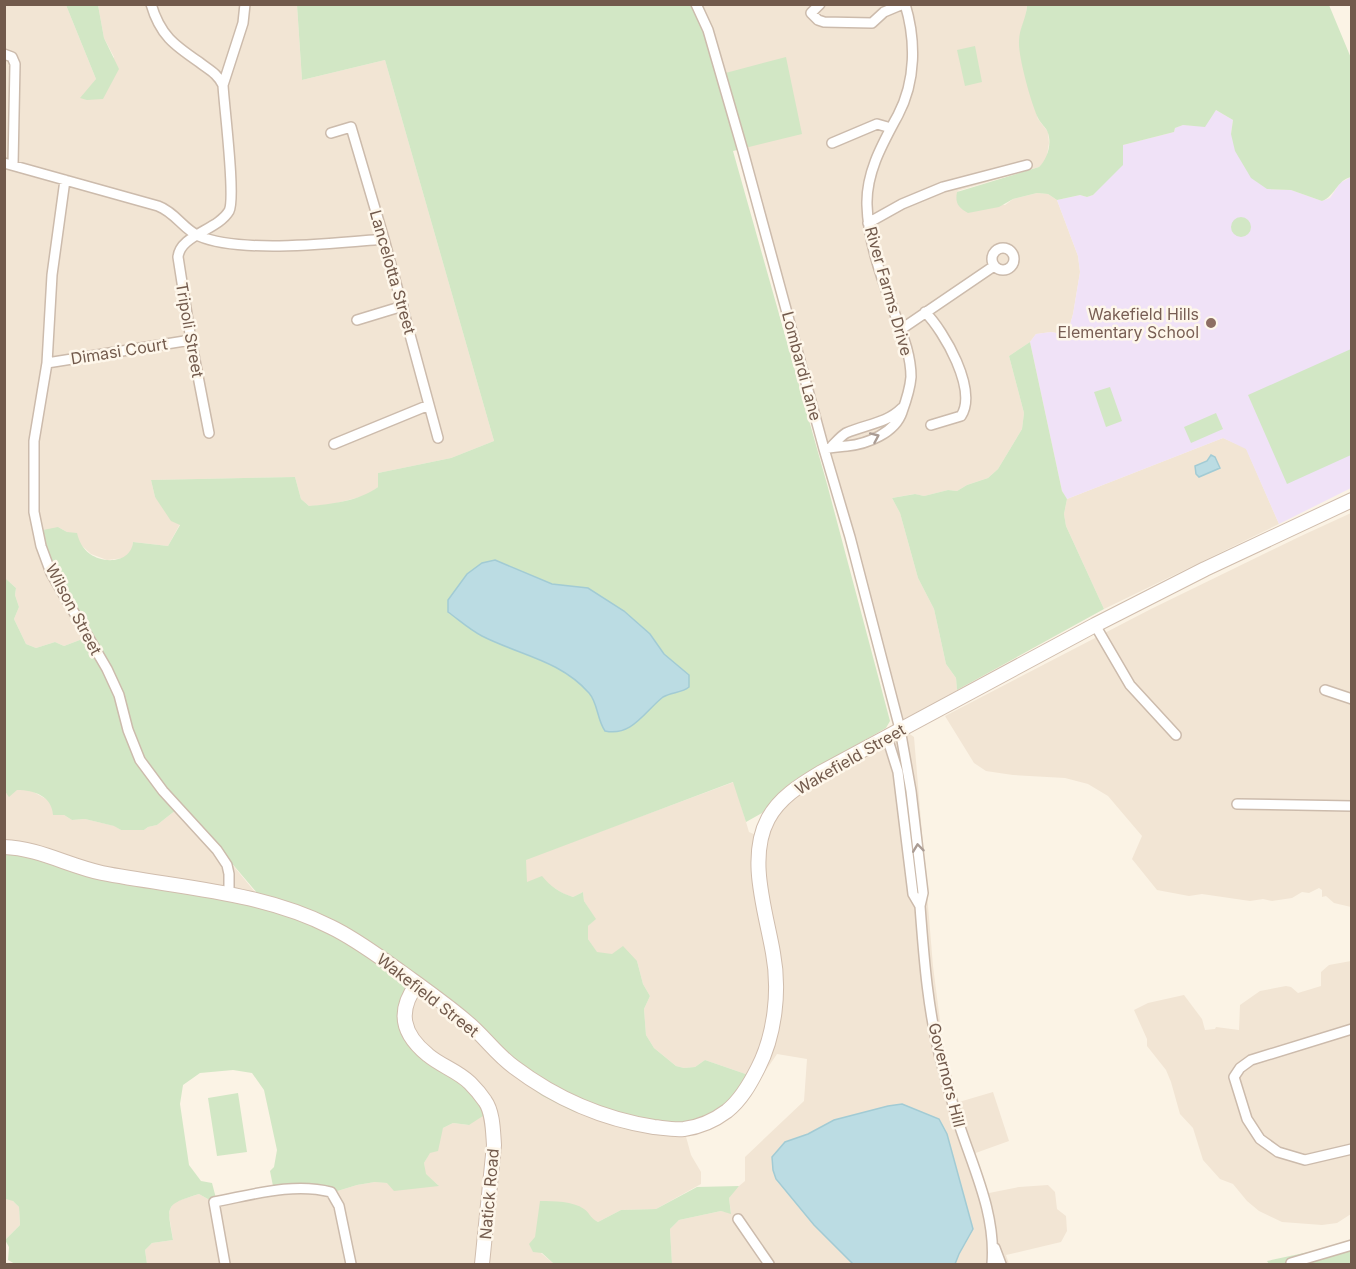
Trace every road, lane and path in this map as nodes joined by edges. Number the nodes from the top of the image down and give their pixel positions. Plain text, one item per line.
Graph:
1 (151, 4) edge
2 (245, 4) edge
3 (696, 4) edge
4 (820, 4) edge
5 (904, 4) edge
6 (883, 8) edge
7 (4, 54) edge
8 (223, 85) junction
9 (891, 128) junction
10 (331, 133) dead end
11 (832, 143) dead end
12 (9, 164) edge
13 (1027, 165) dead end
14 (65, 180) junction
15 (868, 223) junction
16 (197, 236) junction
17 (384, 239) junction
18 (994, 266) dead end
19 (403, 306) junction
20 (926, 312) junction
21 (357, 320) dead end
22 (900, 330) junction
23 (191, 340) junction
24 (48, 363) junction
25 (429, 405) junction
26 (931, 425) dead end
27 (209, 433) dead end
28 (438, 438) dead end
29 (334, 444) dead end
30 (828, 448) junction
31 (1352, 500) edge
32 (1095, 625) junction
33 (1324, 690) dead end
34 (1352, 699) edge
35 (900, 729) junction
36 (1176, 735) dead end
37 (887, 737) junction
38 (1237, 804) dead end
39 (1352, 806) edge
40 (4, 847) edge
41 (229, 895) junction
42 (920, 906) junction
43 (417, 984) junction
44 (1352, 1029) edge
45 (1352, 1149) edge
46 (738, 1219) dead end
47 (993, 1240) junction
48 (1352, 1245) edge
49 (1291, 1263) edge
50 (225, 1264) edge
51 (351, 1264) edge
52 (482, 1264) edge
53 (769, 1264) edge
54 (992, 1264) edge
55 (1001, 1264) edge

1 - 8 street
2 - 8 street
3 - 30 street, Lombardi Lane
4 - 6 street
5 - 6 street
5 - 9 street, River Farms Drive
7 - 12 street
8 - 16 street
9 - 11 street
9 - 15 street, River Farms Drive
10 - 17 street, Lancelotta Street
12 - 14 street
13 - 15 street
14 - 16 street
14 - 24 street, Wilson Street
15 - 22 street, River Farms Drive
16 - 17 street
16 - 23 street, Tripoli Street
17 - 19 street, Lancelotta Street
18 - 20 street
19 - 21 street
19 - 25 street, Lancelotta Street
20 - 22 street
20 - 26 street
22 - 30 street, River Farms Drive
23 - 24 street, Dimasi Court
23 - 27 street, Tripoli Street
24 - 41 street, Wilson Street
25 - 28 street, Lancelotta Street
25 - 29 street
30 - 35 street, Lombardi Lane
31 - 32 street, Wakefield Street
32 - 35 street, Wakefield Street
32 - 36 street
33 - 34 street
35 - 37 street, Wakefield Street
42 -> 35 street, Governors Hill
37 - 42 street, Governors Hill
37 - 43 street, Wakefield Street
38 - 39 street
40 - 41 street, Wakefield Street
41 - 43 street, Wakefield Street
42 - 47 street, Governors Hill
43 - 52 street, Natick Road
44 - 45 street
46 - 53 street
47 - 54 street, Governors Hill
47 - 55 street, Governors Hill
48 - 49 street
50 - 51 street

